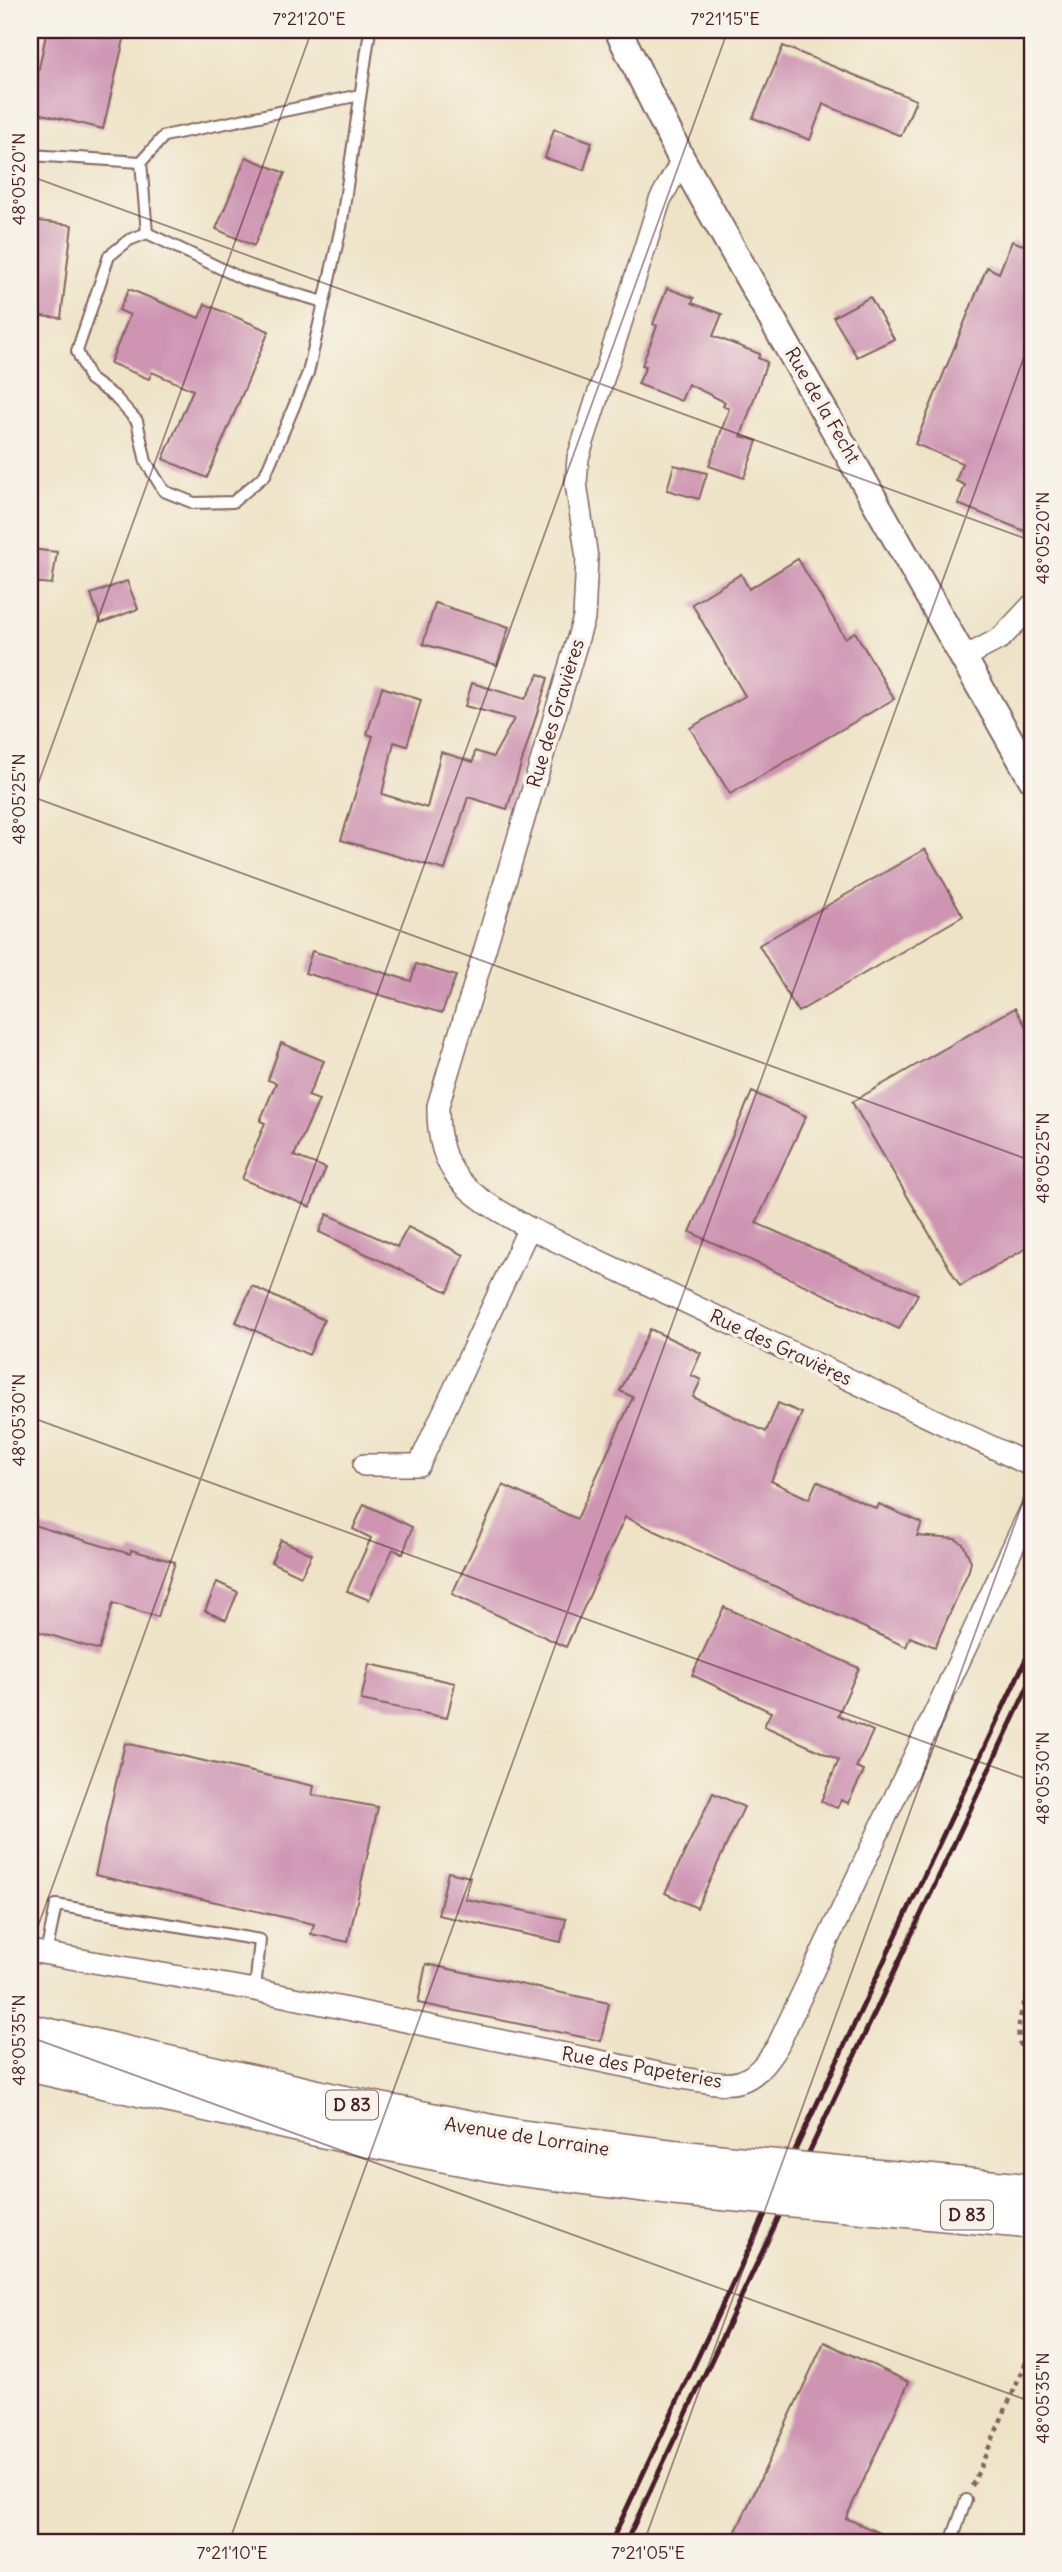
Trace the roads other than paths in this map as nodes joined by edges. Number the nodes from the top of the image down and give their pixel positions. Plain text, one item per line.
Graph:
1 (370, 30) edge
2 (618, 30) edge
3 (360, 96) junction
4 (30, 155) edge
5 (682, 160) junction
6 (141, 162) junction
7 (147, 233) junction
8 (324, 302) junction
9 (1032, 605) edge
10 (965, 657) junction
11 (1032, 779) edge
12 (529, 1228) junction
13 (364, 1465) dead end
14 (1032, 1466) edge
15 (1032, 1507) edge
16 (38, 1952) edge
17 (255, 1990) junction
18 (30, 2032) edge
19 (30, 2064) edge
20 (676, 2173) junction
21 (1032, 2192) edge
22 (903, 2195) junction
23 (1032, 2221) edge
24 (966, 2500) road end
25 (951, 2542) edge

1 - 3 lane
2 - 5 street, Rue de la Fecht
3 - 6 lane
3 - 8 lane
4 - 6 lane
5 - 10 street, Rue de la Fecht
5 - 12 street, Rue des Gravières
6 - 7 lane
7 - 8 lane
7 - 8 lane
9 - 10 street
10 - 11 street, Rue de la Fecht
12 - 13 street
12 - 14 street, Rue des Gravières
15 - 17 street, Rue des Papeteries
16 - 17 street, Rue des Papeteries
16 - 17 lane
18 - 20 main road, Avenue de Lorraine / D 83
19 - 20 main road, Avenue de Lorraine / D 83
20 - 22 main road, Avenue de Lorraine / D 83, bridge
21 - 22 main road, Avenue de Lorraine / D 83
22 - 23 main road, Avenue de Lorraine / D 83
24 - 25 lane

